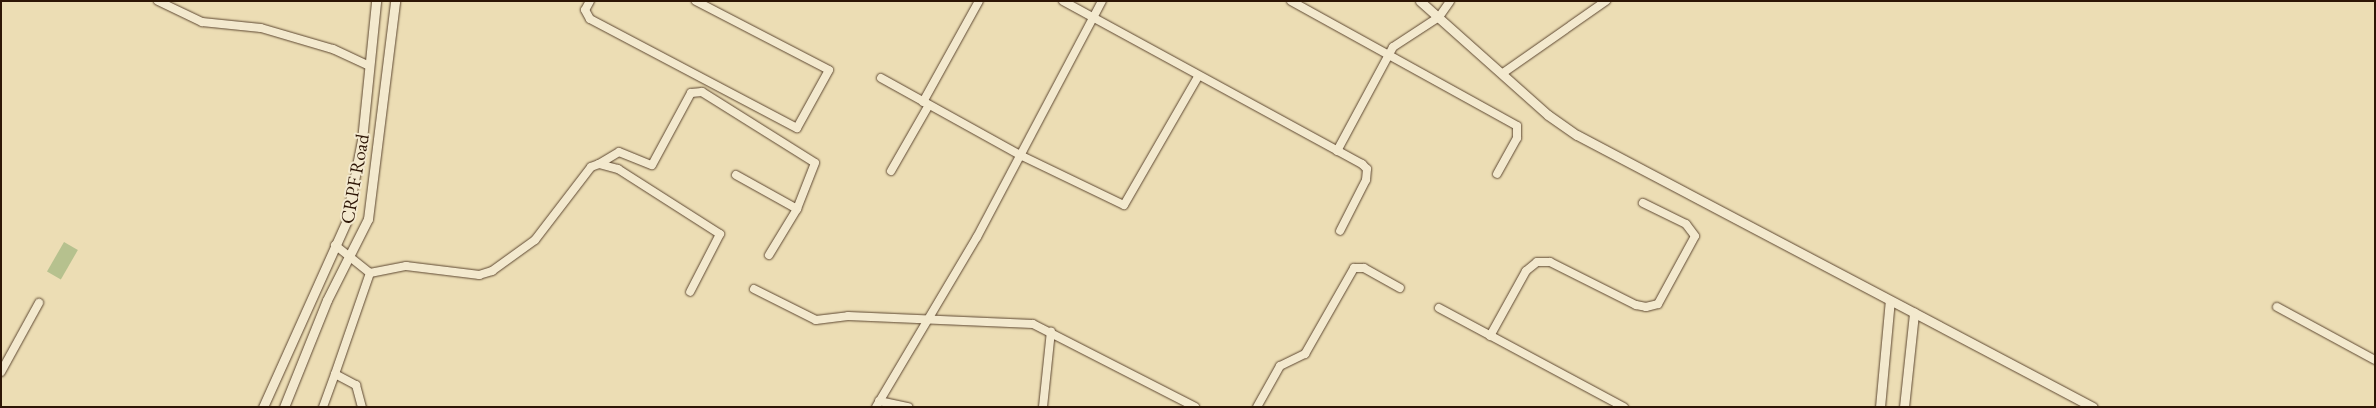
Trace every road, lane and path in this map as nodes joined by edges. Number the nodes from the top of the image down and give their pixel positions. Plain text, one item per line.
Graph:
1 (158, 1) edge
2 (376, 1) edge
3 (395, 1) edge
4 (590, 1) edge
5 (696, 1) edge
6 (979, 1) edge
7 (1063, 1) edge
8 (1102, 1) edge
9 (1291, 1) edge
10 (1420, 1) edge
11 (1450, 1) edge
12 (1606, 1) edge
13 (1093, 17) junction
14 (1439, 17) junction
15 (1389, 54) junction
16 (369, 66) junction
17 (1503, 73) junction
18 (1198, 77) junction
19 (881, 78) dead end
20 (926, 103) junction
21 (1337, 151) junction
22 (1022, 156) junction
23 (599, 164) junction
24 (891, 171) dead end
25 (1497, 174) dead end
26 (736, 176) dead end
27 (1643, 203) dead end
28 (797, 209) junction
29 (1340, 231) dead end
30 (335, 245) junction
31 (769, 255) dead end
32 (350, 260) junction
33 (370, 273) junction
34 (1400, 288) dead end
35 (754, 289) dead end
36 (690, 292) dead end
37 (1890, 300) junction
38 (39, 303) dead end
39 (2277, 307) dead end
40 (1439, 308) dead end
41 (1914, 313) junction
42 (923, 322) junction
43 (1052, 331) junction
44 (1490, 336) junction
45 (2375, 360) edge
46 (1, 372) edge
47 (335, 374) junction
48 (877, 404) edge
49 (263, 407) edge
50 (284, 407) edge
51 (323, 407) edge
52 (362, 407) edge
53 (908, 407) edge
54 (1043, 407) edge
55 (1195, 407) edge
56 (1257, 407) edge
57 (1624, 407) edge
58 (1880, 407) edge
59 (1904, 407) edge
60 (2093, 407) edge

1 - 16 street
2 - 16 street
3 - 32 street, CRPF Road
4 - 5 street
6 - 20 street
7 - 13 street
8 - 13 street
9 - 15 street
10 - 14 street
11 - 14 street
12 - 17 street
13 - 18 street
13 - 22 street
14 - 15 street
14 - 17 street
15 - 21 street
15 - 25 street
16 - 30 street
17 - 37 street
18 - 21 street
18 - 22 street
19 - 20 street
20 - 22 street
20 - 24 street
21 - 29 street
22 - 42 street
23 - 28 street
23 - 33 street
23 - 36 street
26 - 28 street
27 - 44 street
28 - 31 street
30 - 32 street
30 - 49 street
32 - 33 street
32 - 50 street, CRPF Road
33 - 47 street
34 - 56 street
35 - 42 street
37 - 41 street
37 - 58 street
38 - 46 street
39 - 45 street
40 - 44 street
41 - 59 street
41 - 60 street
42 - 43 street
42 - 48 street
43 - 54 street
43 - 55 street
44 - 57 street
47 - 51 street
47 - 52 street
48 - 53 street

